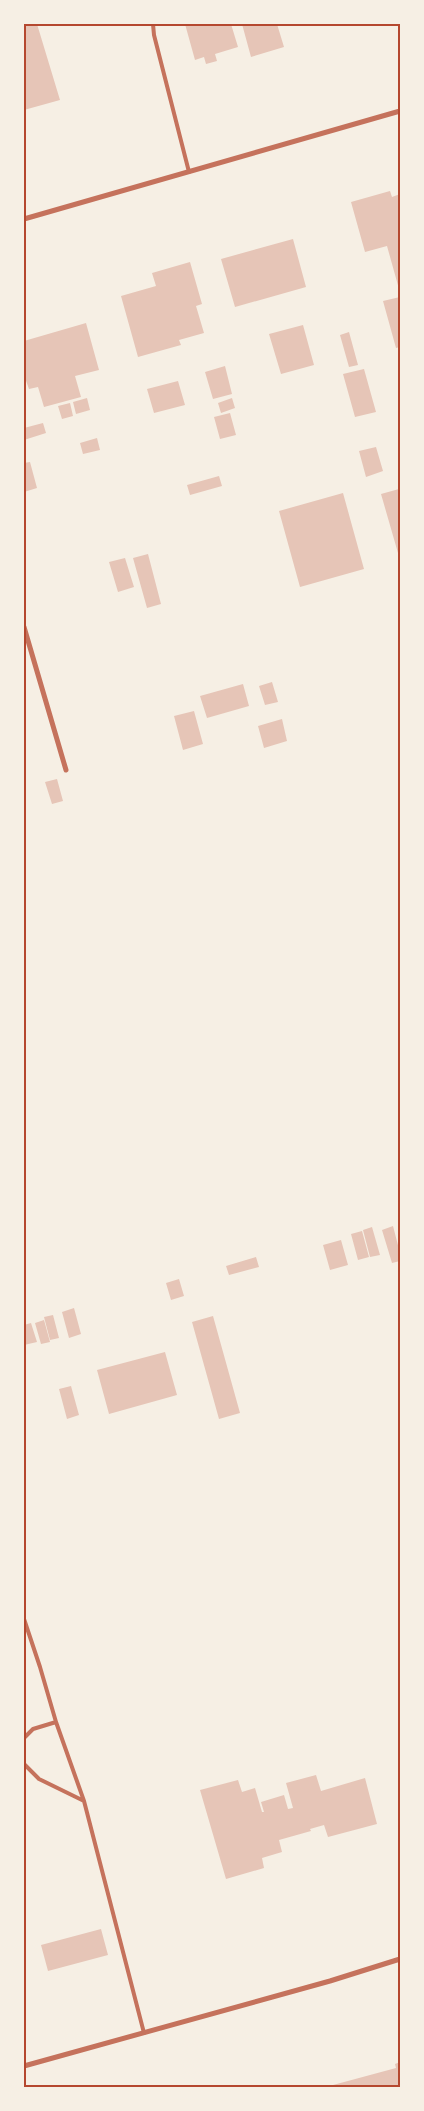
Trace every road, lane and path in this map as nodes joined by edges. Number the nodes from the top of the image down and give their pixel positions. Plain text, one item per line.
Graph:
1 (154, 24) edge
2 (400, 111) edge
3 (189, 172) junction
4 (24, 219) edge
5 (24, 627) edge
6 (66, 770) dead end
7 (24, 1619) edge
8 (56, 1722) junction
9 (24, 1738) edge
10 (24, 1764) edge
11 (84, 1801) junction
12 (400, 1959) edge
13 (144, 2033) junction
14 (24, 2066) edge

1 - 3 lane
2 - 3 street
3 - 4 street
5 - 6 street
7 - 8 lane
8 - 9 lane
8 - 11 lane
10 - 11 lane
11 - 13 lane
12 - 13 street
13 - 14 street

